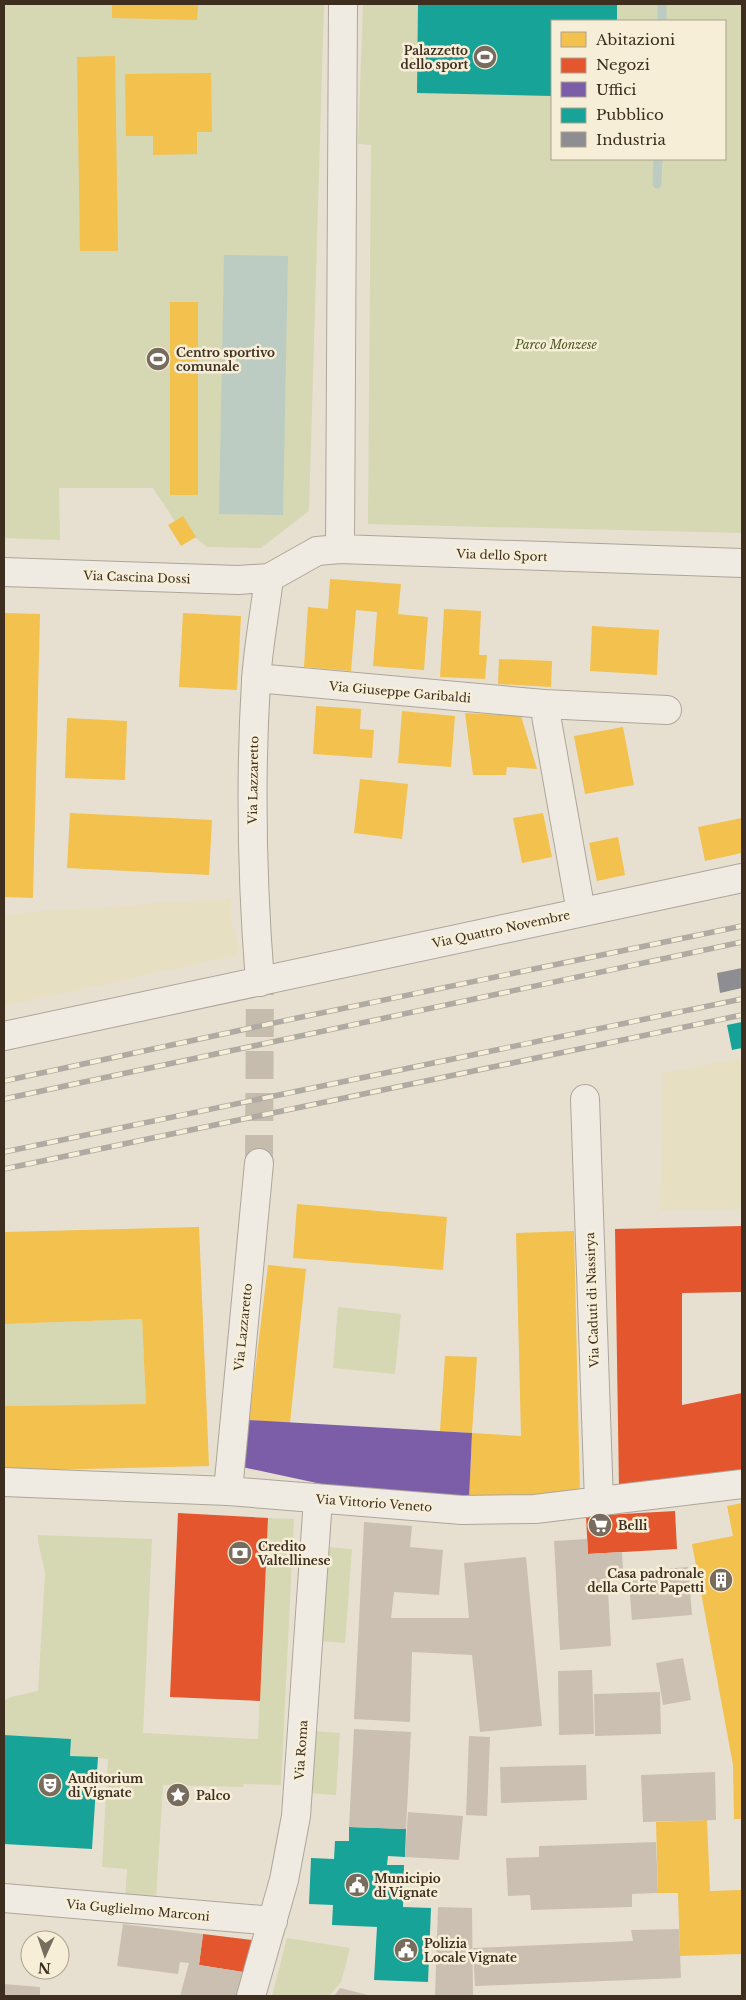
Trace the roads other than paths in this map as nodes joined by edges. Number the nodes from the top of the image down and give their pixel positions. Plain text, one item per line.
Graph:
1 (343, 4) edge
2 (340, 549) junction
3 (742, 564) edge
4 (4, 572) edge
5 (269, 578) junction
6 (256, 678) junction
7 (544, 704) junction
8 (667, 710) dead end
9 (742, 878) edge
10 (581, 912) junction
11 (260, 982) junction
12 (4, 1036) edge
13 (585, 1098) dead end
14 (259, 1163) tunnel mouth
15 (4, 1482) edge
16 (742, 1484) edge
17 (228, 1492) junction
18 (318, 1499) junction
19 (599, 1502) junction
20 (4, 1898) edge
21 (273, 1921) junction
22 (251, 1996) edge

1 - 2 street
2 - 3 street, Via dello Sport
2 - 5 street, Via dello Sport
4 - 5 street, Via Cascina Dossi
5 - 6 street, Via Lazzaretto
6 - 7 street, Via Giuseppe Garibaldi
6 - 11 street, Via Lazzaretto
7 - 8 street, Via Giuseppe Garibaldi
7 - 10 street
9 - 10 street, Via Quattro Novembre
10 - 11 street, Via Quattro Novembre
11 - 12 street, Via Quattro Novembre
13 - 19 street, Via Caduti di Nassirya
14 - 17 street, Via Lazzaretto
15 - 17 street, Via Vittorio Veneto
16 - 19 street, Via Vittorio Veneto
17 - 18 street, Via Vittorio Veneto
18 - 19 street, Via Vittorio Veneto
18 - 21 street, Via Roma
20 - 21 street, Via Guglielmo Marconi
21 - 22 street, Via Roma

